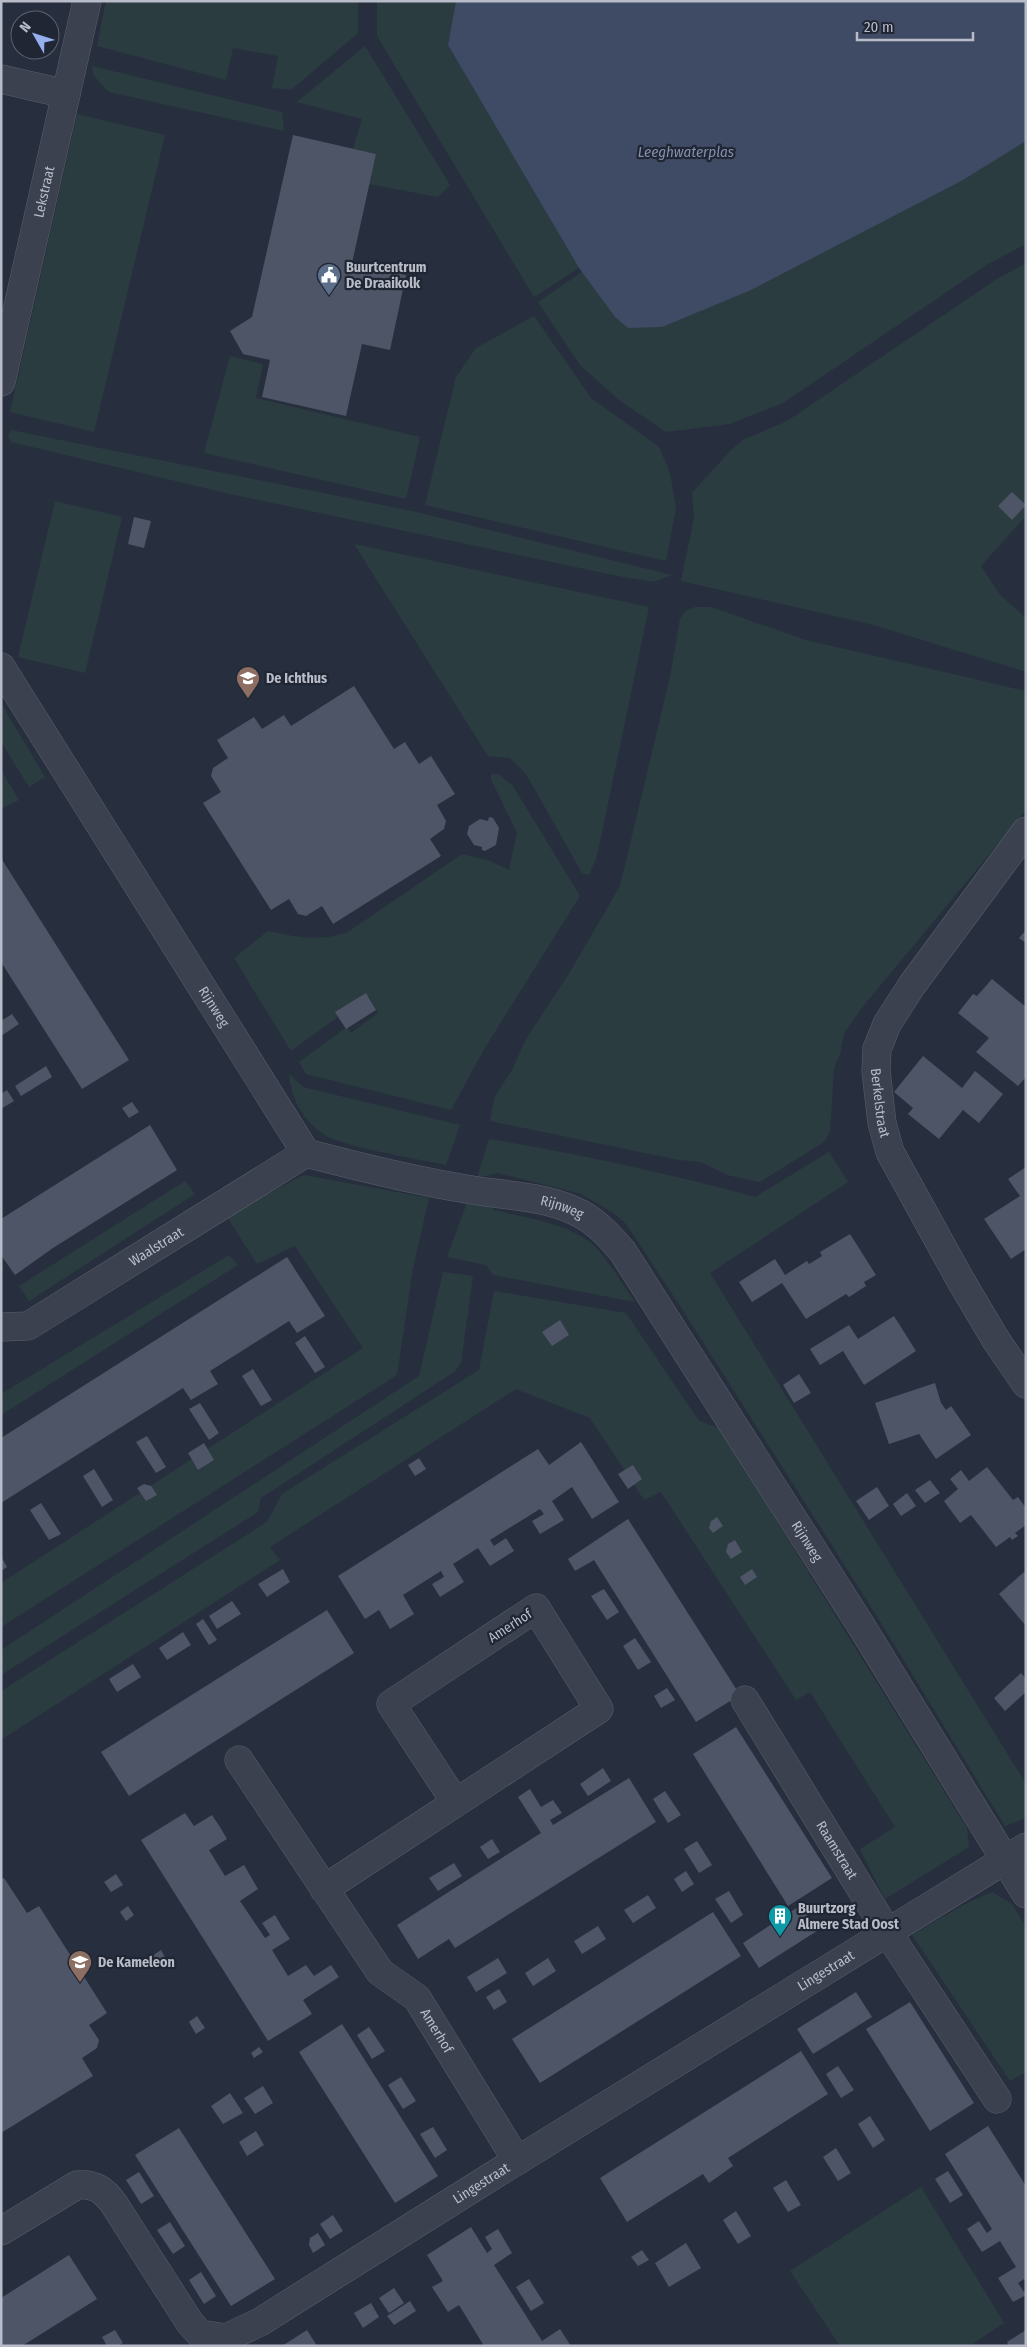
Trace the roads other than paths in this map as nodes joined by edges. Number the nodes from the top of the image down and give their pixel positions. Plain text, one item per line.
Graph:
1 (87, 1) edge
2 (1, 79) edge
3 (66, 94) junction
4 (1, 382) edge
5 (1, 667) edge
6 (1026, 832) edge
7 (306, 1153) junction
8 (1, 1326) edge
9 (1026, 1384) edge
10 (745, 1700) dead end
11 (239, 1760) dead end
12 (457, 1802) junction
13 (1016, 1854) edge
14 (324, 1889) junction
15 (1026, 1894) edge
16 (888, 1933) junction
17 (997, 2099) dead end
18 (517, 2161) junction
19 (1, 2231) edge

1 - 3 street, Lekstraat
2 - 3 street
3 - 4 street, Lekstraat
5 - 7 street, Rijnweg
6 - 9 street, Berkelstraat
7 - 8 street, Waalstraat
7 - 13 street, Rijnweg
10 - 16 street, Raamstraat
11 - 14 street, Amerhof
12 - 12 street, Amerhof
12 - 14 street, Amerhof
13 - 15 street, Rijnweg
13 - 16 street, Lingestraat
14 - 18 street, Amerhof
16 - 17 street, Raamstraat
16 - 18 street, Lingestraat
18 - 19 street, Lingestraat

